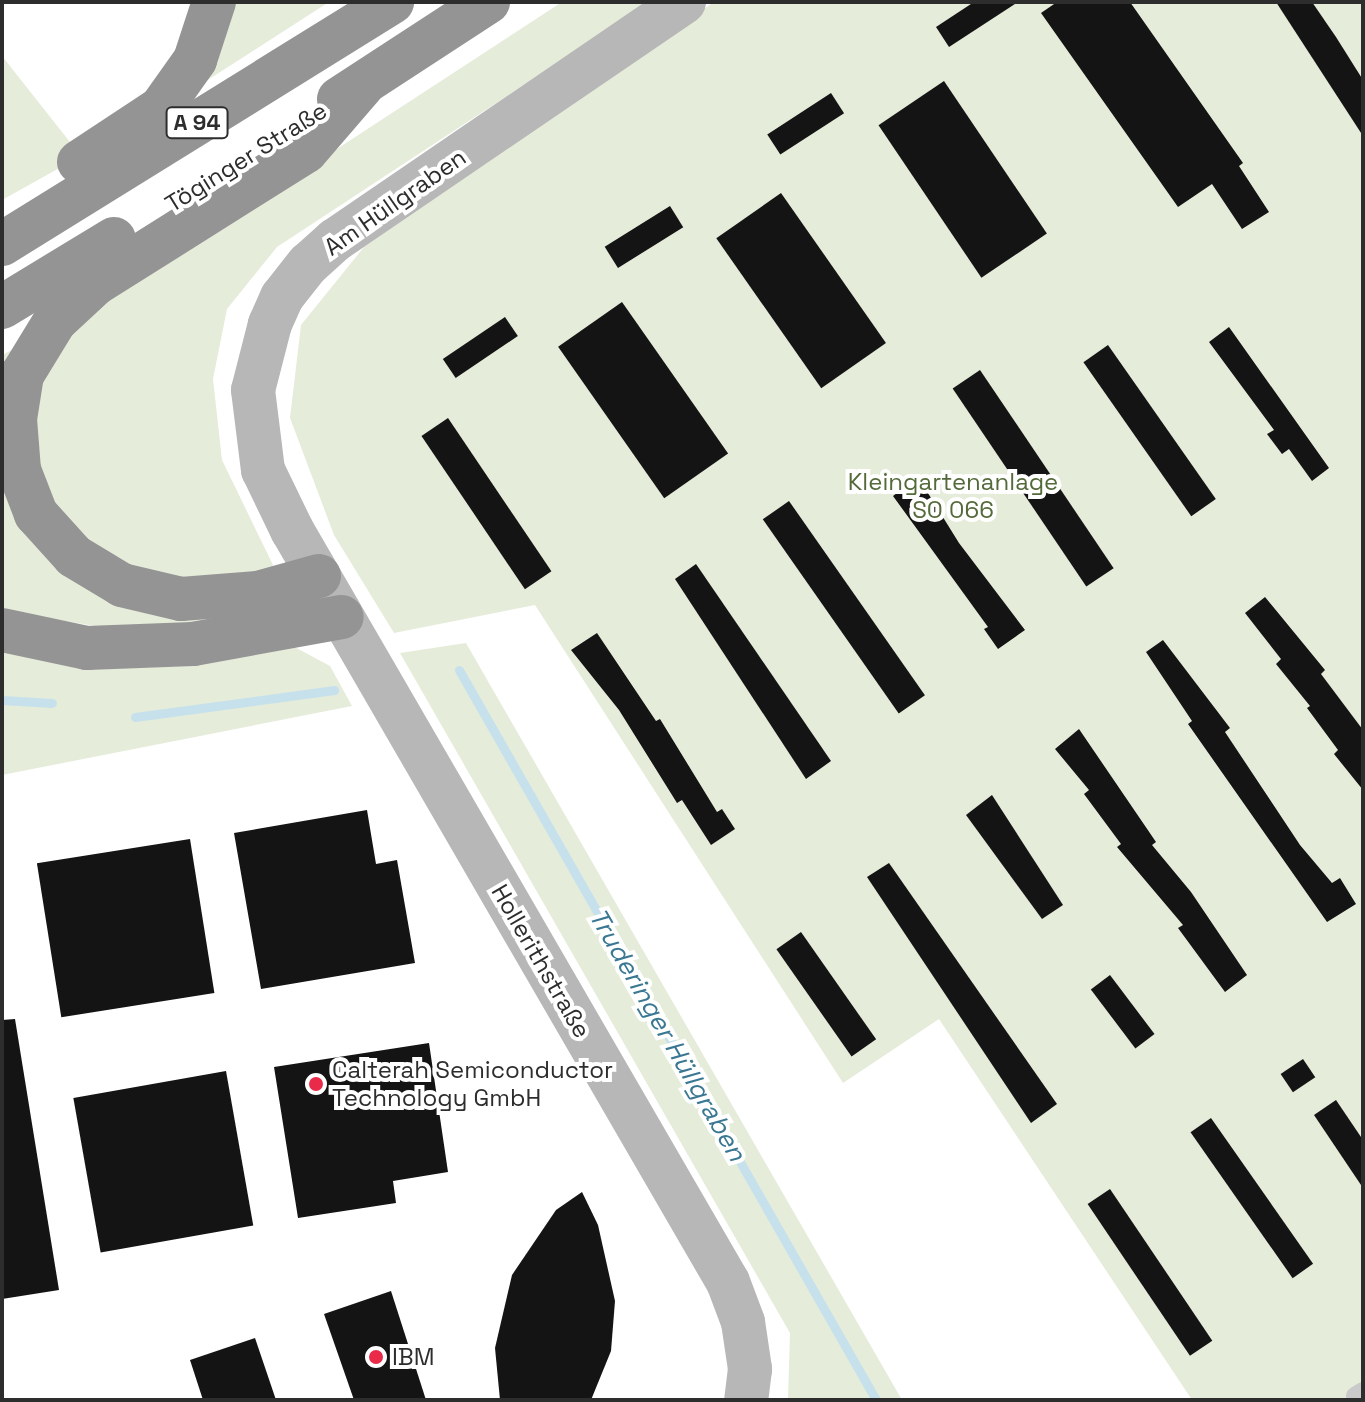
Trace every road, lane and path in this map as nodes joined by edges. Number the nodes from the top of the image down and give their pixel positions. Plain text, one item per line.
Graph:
1 (214, 2) edge
2 (392, 2) edge
3 (488, 2) edge
4 (684, 2) edge
5 (363, 85) junction
6 (2, 228) edge
7 (2, 244) edge
8 (2, 307) edge
9 (319, 576) junction
10 (342, 617) junction
11 (2, 630) edge
12 (746, 1400) edge

1 - 6 highway
2 - 7 highway, A 94
3 - 5 highway, Töginger Straße / A 94
4 - 9 main road, Am Hüllgraben
5 - 8 highway, Töginger Straße / A 94
5 - 9 highway
9 - 10 main road, Am Hüllgraben
10 - 11 highway
10 - 12 main road, Hollerithstraße

